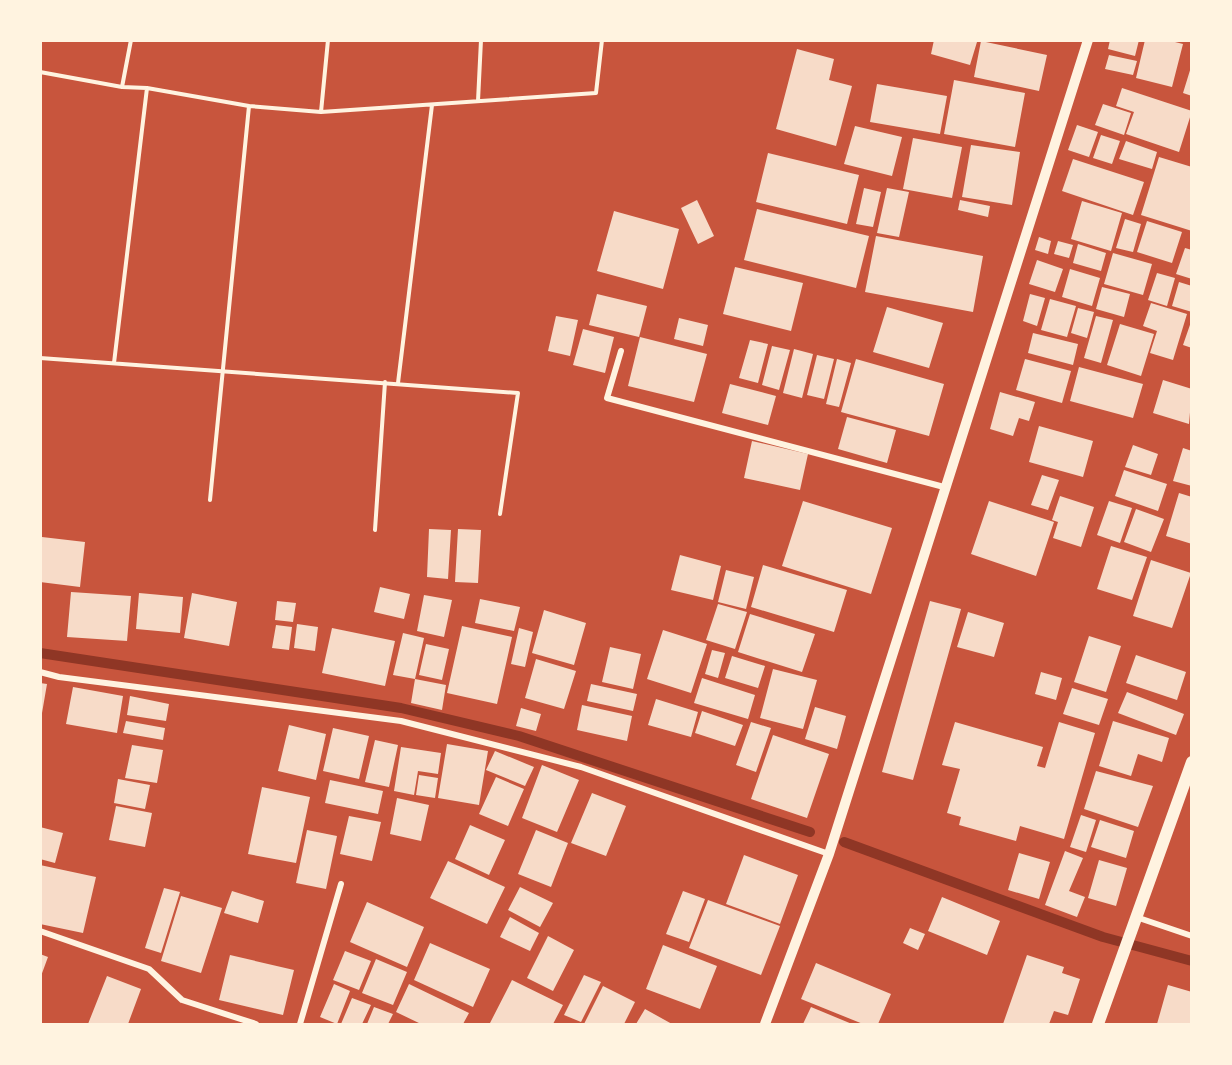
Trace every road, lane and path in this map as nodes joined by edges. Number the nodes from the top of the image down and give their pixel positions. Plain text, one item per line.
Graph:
1 (131, 40) edge
2 (328, 40) edge
3 (481, 40) edge
4 (602, 40) edge
5 (1088, 40) edge
6 (40, 72) edge
7 (122, 87) junction
8 (147, 88) junction
9 (478, 101) junction
10 (432, 105) junction
11 (249, 106) junction
12 (321, 112) junction
13 (621, 351) dead end
14 (40, 358) edge
15 (114, 363) junction
16 (223, 371) junction
17 (385, 382) junction
18 (399, 384) junction
19 (944, 487) junction
20 (210, 500) dead end
21 (500, 514) dead end
22 (375, 530) dead end
23 (40, 672) edge
24 (1191, 762) edge
25 (828, 854) junction
26 (341, 884) dead end
27 (1136, 917) junction
28 (40, 931) edge
29 (1191, 936) edge
30 (256, 1024) edge
31 (300, 1024) edge
32 (765, 1024) edge
33 (1098, 1024) edge

1 - 7 path
2 - 12 path
3 - 9 path
4 - 9 path
5 - 19 street
6 - 7 path
7 - 8 path
8 - 11 path
8 - 15 path
9 - 10 path
10 - 12 path
10 - 18 path
11 - 12 path
11 - 16 path
13 - 19 street
14 - 15 path
15 - 16 path
16 - 17 path
16 - 20 path
17 - 18 path
17 - 22 path
18 - 21 path
19 - 25 street
23 - 25 street
24 - 27 main road
25 - 32 street
26 - 31 street
27 - 29 street
27 - 33 main road
28 - 30 street

